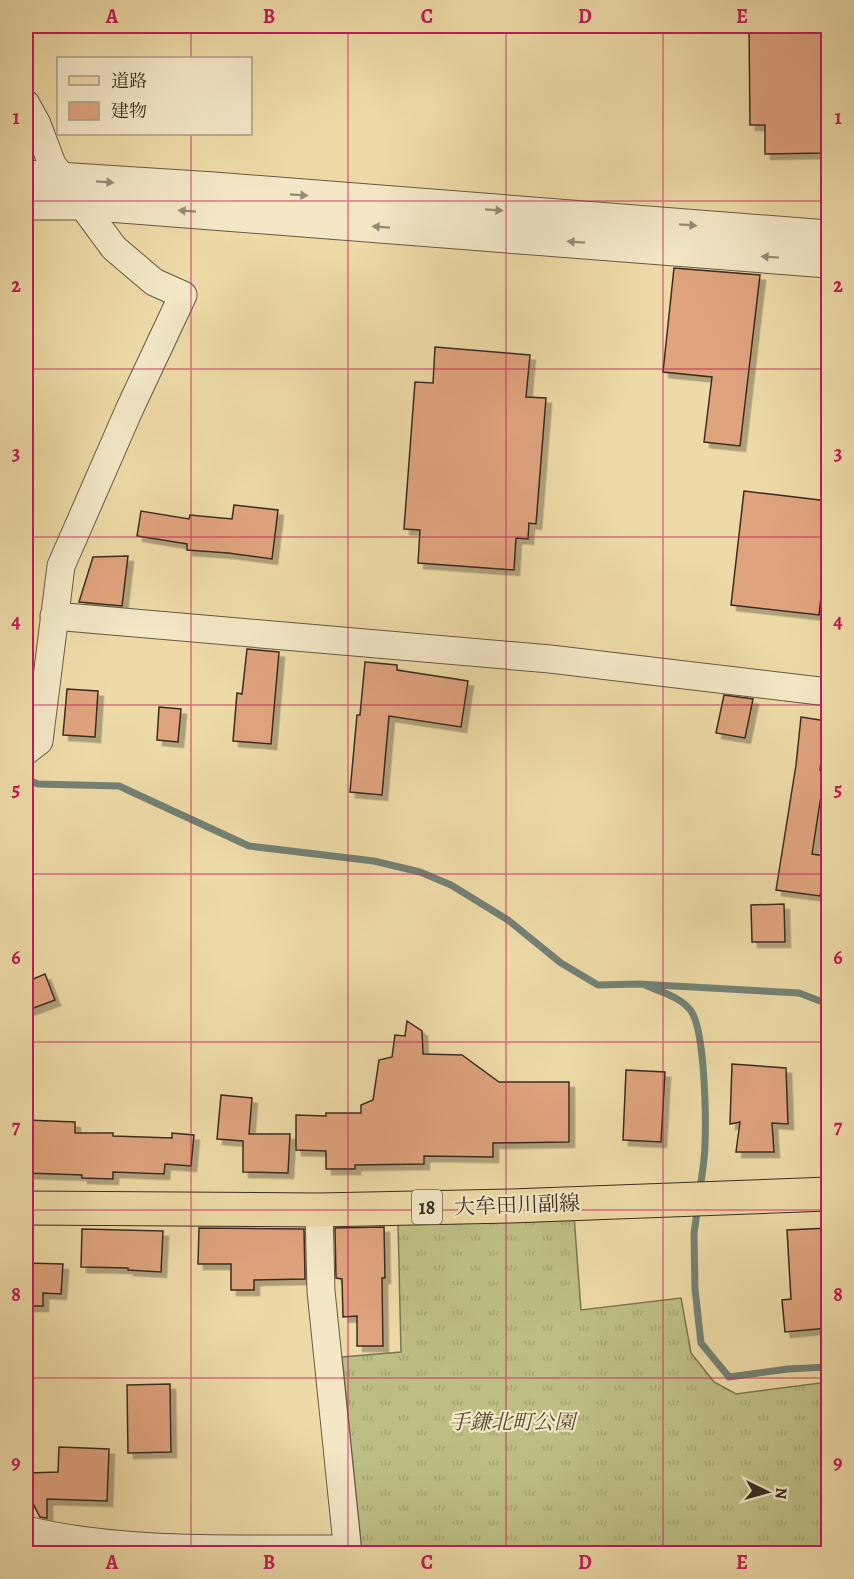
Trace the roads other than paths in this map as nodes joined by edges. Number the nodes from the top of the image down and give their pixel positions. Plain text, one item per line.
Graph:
1 (26, 104) edge
2 (26, 177) edge
3 (74, 191) junction
4 (26, 203) edge
5 (828, 237) edge
6 (828, 261) edge
7 (54, 616) junction
8 (828, 692) edge
9 (26, 751) edge
10 (828, 1194) edge
11 (26, 1208) edge
12 (319, 1210) junction
13 (26, 1530) edge
14 (179, 1551) edge
15 (348, 1551) edge

1 - 3 street
2 - 3 street
3 - 4 street
3 -> 5 street
6 -> 3 street
3 - 7 street
7 - 8 street
7 - 9 street
10 - 12 main road, 大牟田川副線 / 18
11 - 12 main road, 大牟田川副線 / 18
12 - 15 street
13 - 14 street
14 - 15 street

